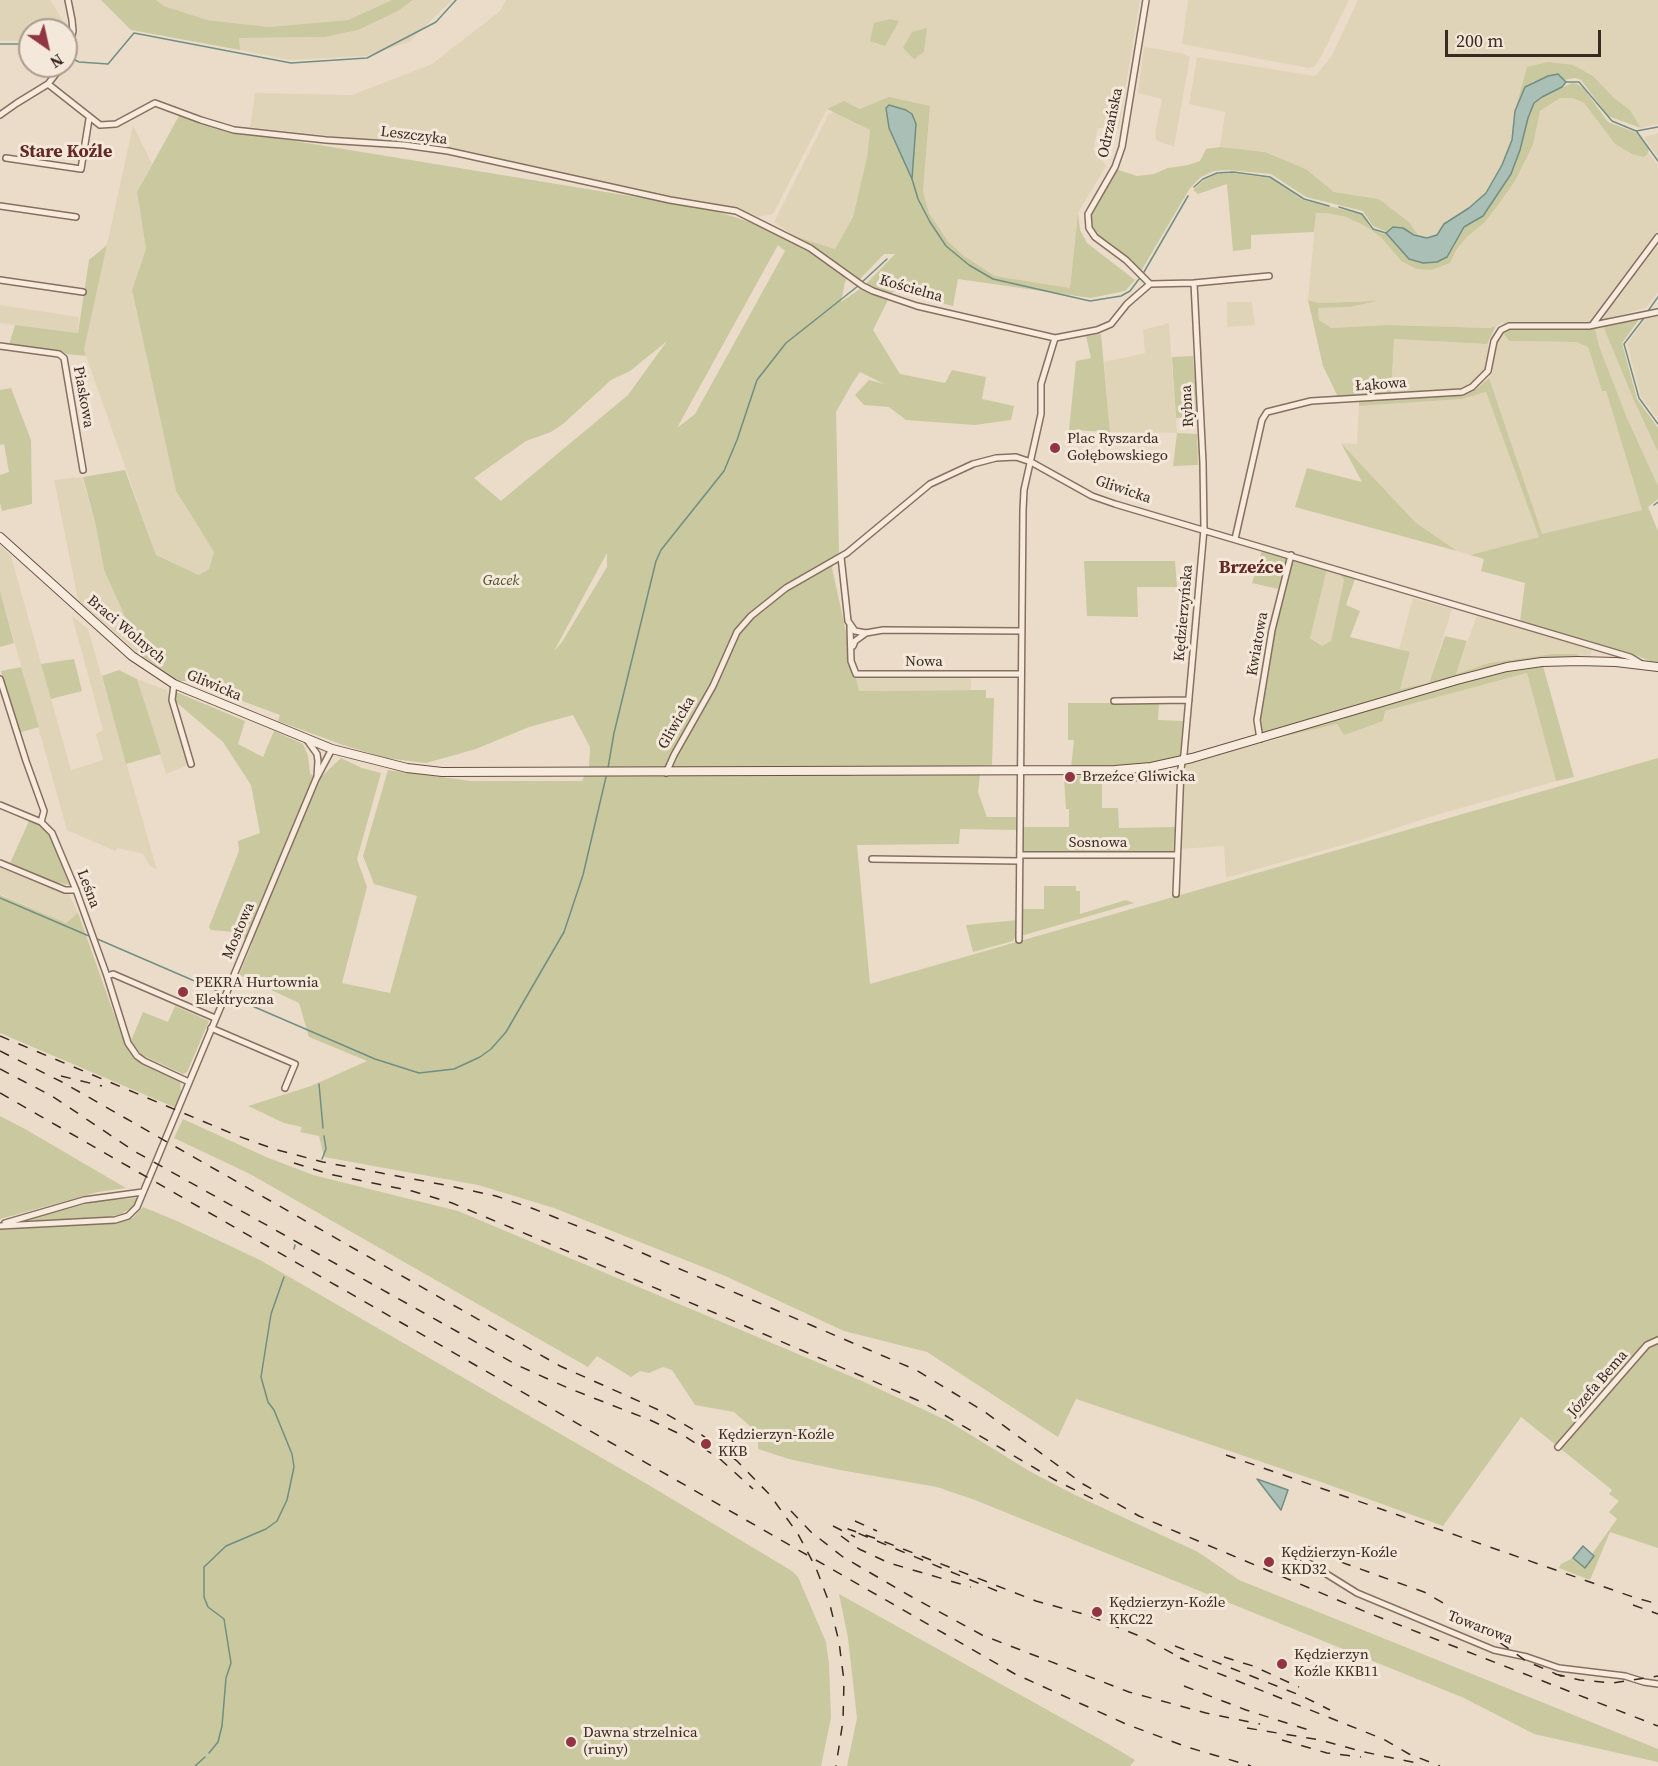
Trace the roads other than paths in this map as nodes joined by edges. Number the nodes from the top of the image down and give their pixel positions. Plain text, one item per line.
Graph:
1 (68, 0) edge
2 (1146, 0) edge
3 (72, 18) edge
4 (53, 78) edge
5 (48, 84) junction
6 (0, 115) edge
7 (89, 119) junction
8 (6, 158) dead end
9 (0, 206) edge
10 (743, 214) joint
11 (76, 217) dead end
12 (1658, 237) edge
13 (1269, 276) dead end
14 (0, 280) edge
15 (1194, 283) junction
16 (1150, 284) junction
17 (82, 292) dead end
18 (1658, 312) edge
19 (1591, 325) junction
20 (1055, 338) junction
21 (0, 346) edge
22 (1030, 462) junction
23 (83, 470) dead end
24 (1204, 529) junction
25 (0, 537) edge
26 (1235, 539) junction
27 (1291, 555) junction
28 (841, 557) junction
29 (829, 564) junction
30 (842, 571) junction
31 (850, 626) junction
32 (1021, 631) junction
33 (866, 633) junction
34 (852, 647) junction
35 (1597, 647) junction
36 (1595, 661) junction
37 (1642, 664) junction
38 (1658, 668) edge
39 (1021, 674) junction
40 (0, 679) edge
41 (174, 684) junction
42 (1114, 700) dead end
43 (1189, 700) junction
44 (1260, 739) junction
45 (307, 740) junction
46 (331, 749) junction
47 (318, 761) junction
48 (1182, 761) junction
49 (191, 764) dead end
50 (1020, 772) junction
51 (666, 773) junction
52 (1181, 776) junction
53 (1122, 778) dead end
54 (316, 779) junction
55 (0, 805) edge
56 (41, 822) junction
57 (1177, 855) junction
58 (1020, 858) junction
59 (872, 859) dead end
60 (0, 863) edge
61 (76, 890) junction
62 (1176, 894) dead end
63 (1019, 940) dead end
64 (107, 976) junction
65 (215, 1018) junction
66 (211, 1028) junction
67 (189, 1083) junction
68 (285, 1088) dead end
69 (143, 1192) junction
70 (0, 1225) edge
71 (1658, 1340) edge
72 (1558, 1447) dead end
73 (1304, 1560) dead end
74 (1658, 1684) edge

1 - 3 street
2 - 16 street, Odrzańska
4 - 5 street
5 - 6 street
5 - 7 street
7 - 8 street
7 - 10 street, Leszczyka
9 - 11 street
10 - 20 street, Kościelna
12 - 19 street
13 - 15 street
14 - 17 street
15 - 16 street
15 - 24 street, Rybna
16 - 20 street
18 - 19 street
19 - 26 street, Łąkowa
20 - 22 street
21 - 23 street, Piaskowa
22 - 24 street, Gliwicka
22 - 28 street, Gliwicka
22 - 32 street
24 - 26 street, Gliwicka
24 - 43 street, Kędzierzyńska
25 - 41 main road, Braci Wolnych
26 - 27 street, Gliwicka
27 - 35 street, Gliwicka
27 - 44 street, Kwiatowa
28 - 29 street, Gliwicka
28 - 30 street, Nowa
29 - 30 street
29 - 51 street, Gliwicka
30 - 31 street, Nowa
31 - 33 street, Nowa
31 - 34 street, Nowa
32 - 33 street, Nowa
32 - 39 street
33 - 34 street
34 - 39 street, Nowa
35 - 36 street
35 - 37 street, Gliwicka
36 - 37 main road, Gliwicka
36 - 44 main road, Gliwicka
37 - 38 main road, Gliwicka
39 - 50 street
40 - 56 street, Leśna
41 - 45 main road, Gliwicka
41 - 49 street
42 - 43 street
43 - 48 street, Kędzierzyńska
44 - 48 main road, Gliwicka
45 - 46 main road, Gliwicka
45 - 47 street
46 - 47 street
46 - 51 main road, Gliwicka
46 - 54 street, Mostowa
47 - 54 street, Mostowa
48 - 50 main road, Gliwicka
48 - 52 street, Kędzierzyńska
50 - 51 main road, Gliwicka
50 - 58 street
52 - 53 street
52 - 57 street, Kędzierzyńska
54 - 65 street, Mostowa
55 - 56 street
56 - 61 street, Leśna
57 - 58 street, Sosnowa
57 - 62 street, Kędzierzyńska
58 - 59 street
58 - 63 street
60 - 61 street
61 - 64 street, Leśna
64 - 65 street
64 - 67 street, Leśna
65 - 66 street, Mostowa
66 - 67 street, Mostowa
66 - 68 street
67 - 69 street, Mostowa
69 - 70 street, Mostowa
69 - 70 street, Mostowa
71 - 72 street, Józefa Bema
73 - 74 street, Towarowa

